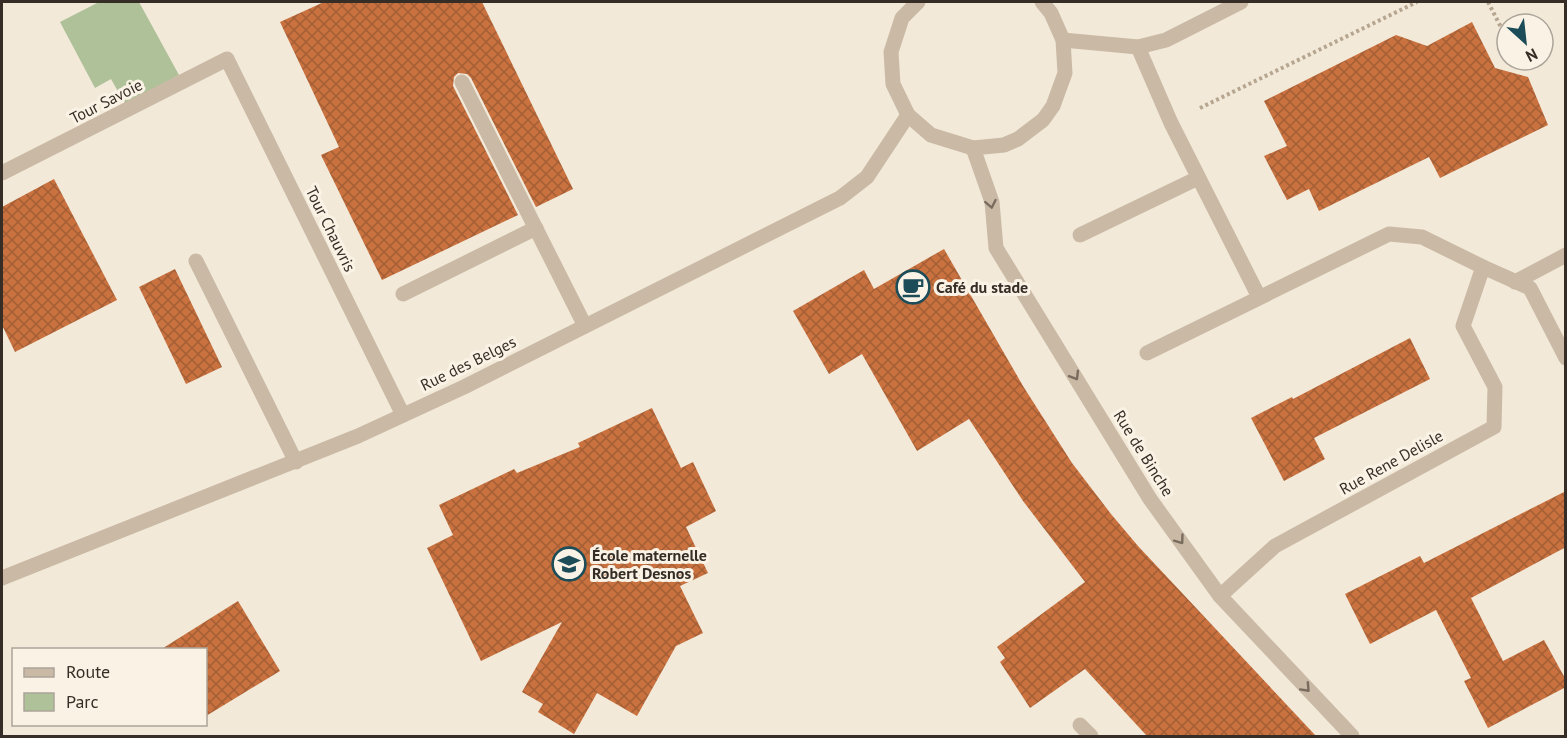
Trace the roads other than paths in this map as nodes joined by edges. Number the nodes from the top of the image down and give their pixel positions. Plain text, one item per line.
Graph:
1 (1042, 2) edge
2 (1241, 2) edge
3 (912, 3) edge
4 (1063, 40) junction
5 (1138, 47) junction
6 (227, 59) joint
7 (462, 82) dead end
8 (908, 115) junction
9 (973, 148) junction
10 (2, 173) edge
11 (1198, 178) junction
12 (536, 228) junction
13 (1080, 235) dead end
14 (1564, 259) edge
15 (196, 261) dead end
16 (1483, 267) junction
17 (1515, 282) junction
18 (403, 294) dead end
19 (1259, 297) junction
20 (585, 326) junction
21 (1147, 352) dead end
22 (1566, 358) edge
23 (403, 415) junction
24 (296, 462) junction
25 (2, 578) edge
26 (1220, 596) junction
27 (1080, 725) dead end
28 (1091, 736) edge
29 (1352, 736) edge

1 - 4 street
2 - 5 street
3 - 8 street
4 - 5 street
4 - 9 street
5 - 11 street
6 - 10 street, Tour Savoie
6 - 23 street, Tour Chauvris
7 - 12 street
8 - 9 street
8 - 20 street, Rue des Belges
9 -> 26 street, Rue de Binche
11 - 13 street
11 - 19 street
12 - 18 street
12 - 20 street
14 - 17 street
15 - 24 street
16 - 17 street
16 - 19 street
16 - 26 street, Rue Rene Delisle
17 - 22 street
19 - 21 street
20 - 23 street, Rue des Belges
23 - 24 street, Rue des Belges
24 - 25 street, Rue des Belges
26 -> 29 street, Rue de Binche
27 - 28 street

